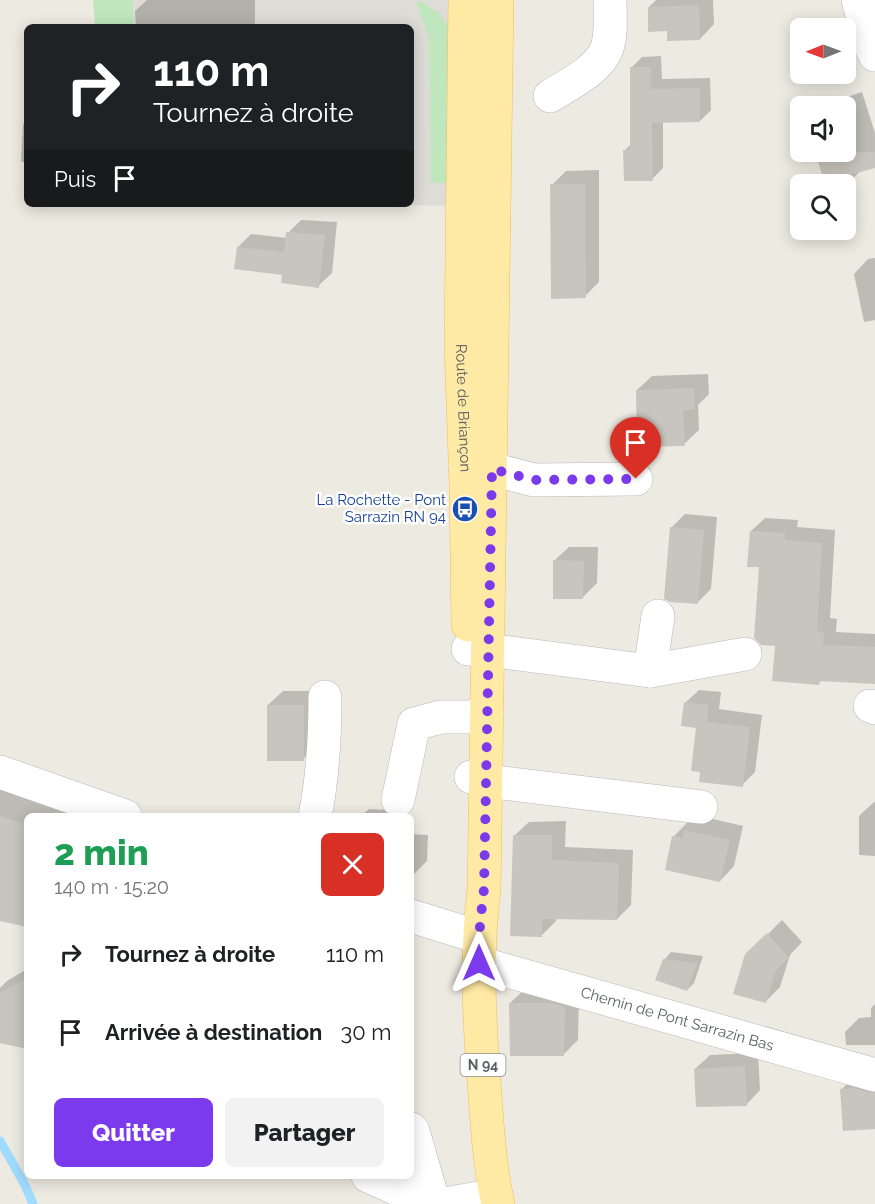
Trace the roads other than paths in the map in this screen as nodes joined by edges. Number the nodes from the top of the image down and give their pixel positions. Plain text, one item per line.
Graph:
1 (465, 0) edge
2 (480, 0) edge
3 (497, 0) edge
4 (610, 0) edge
5 (858, 0) edge
6 (875, 56) edge
7 (550, 96) dead end
8 (495, 274) junction
9 (478, 468) junction
10 (636, 479) dead end
11 (658, 616) dead end
12 (478, 649) junction
13 (745, 654) dead end
14 (650, 671) junction
15 (325, 697) dead end
16 (478, 715) junction
17 (0, 772) edge
18 (479, 779) junction
19 (398, 800) dead end
20 (701, 807) dead end
21 (116, 813) edge
22 (316, 813) edge
23 (414, 917) edge
24 (480, 941) junction
25 (875, 1075) edge
26 (414, 1135) edge
27 (375, 1179) edge
28 (497, 1199) edge
29 (432, 1204) edge
30 (444, 1204) edge

1 - 9 main road, Route de Briançon / N 94
2 - 8 street
3 - 8 main road, Route de Briançon / N 94
4 - 7 street
5 - 6 street
8 - 9 main road, Route de Briançon / N 94
9 - 10 street
9 - 12 main road, Route de Briançon / N 94
11 - 14 street
12 - 14 street
12 - 16 main road, Route de Briançon / N 94
13 - 14 street
15 - 22 street
16 - 18 main road, Route de Briançon / N 94
16 - 19 street
17 - 21 street
18 - 20 street
18 - 24 main road, Route de Briançon / N 94
23 - 24 street, Chemin de Pont Sarrazin Bas
24 - 25 street, Chemin de Pont Sarrazin Bas
24 - 28 main road, Route de Briançon / N 94
26 - 29 street
27 - 29 street
28 - 30 street

